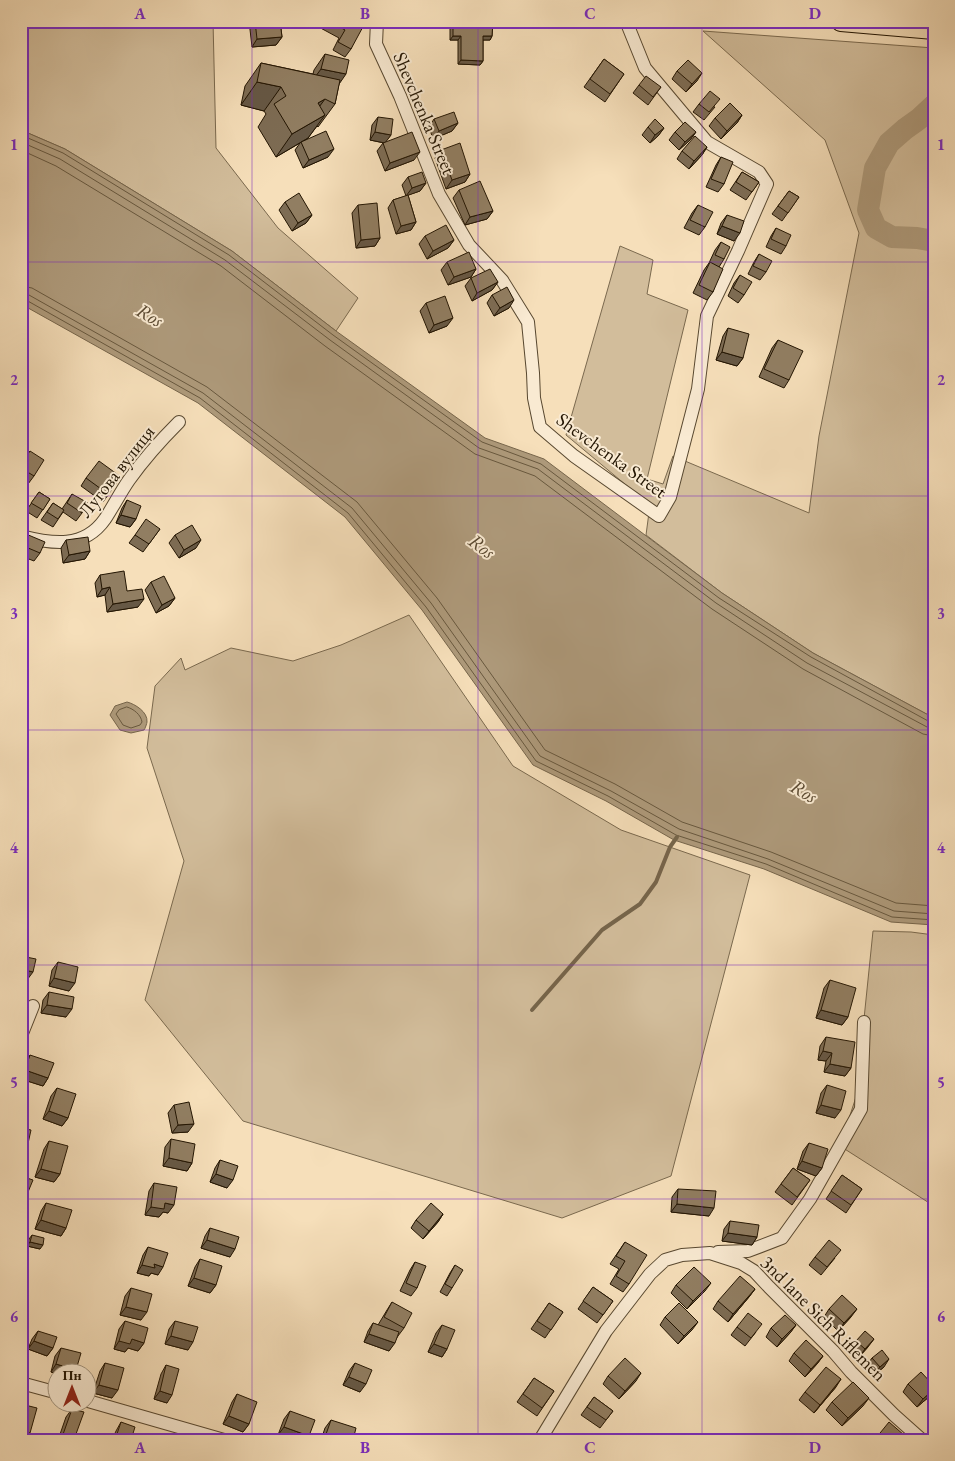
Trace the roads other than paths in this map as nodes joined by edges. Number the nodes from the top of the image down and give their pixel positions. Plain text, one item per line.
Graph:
1 (377, 21) edge
2 (626, 21) edge
3 (841, 21) edge
4 (934, 29) edge
5 (179, 422) dead end
6 (21, 536) edge
7 (33, 1006) dead end
8 (864, 1022) dead end
9 (21, 1036) edge
10 (710, 1252) junction
11 (21, 1383) edge
12 (48, 1390) edge
13 (98, 1404) edge
14 (224, 1440) edge
15 (540, 1440) edge
16 (922, 1440) edge

1 - 2 street, Shevchenka Street
3 - 4 main road
5 - 6 street, Лугова вулиця
7 - 9 street
8 - 10 street
10 - 15 street, 3nd lane Sich Riflemen
10 - 16 street, 3nd lane Sich Riflemen
11 - 12 street
13 - 14 street

